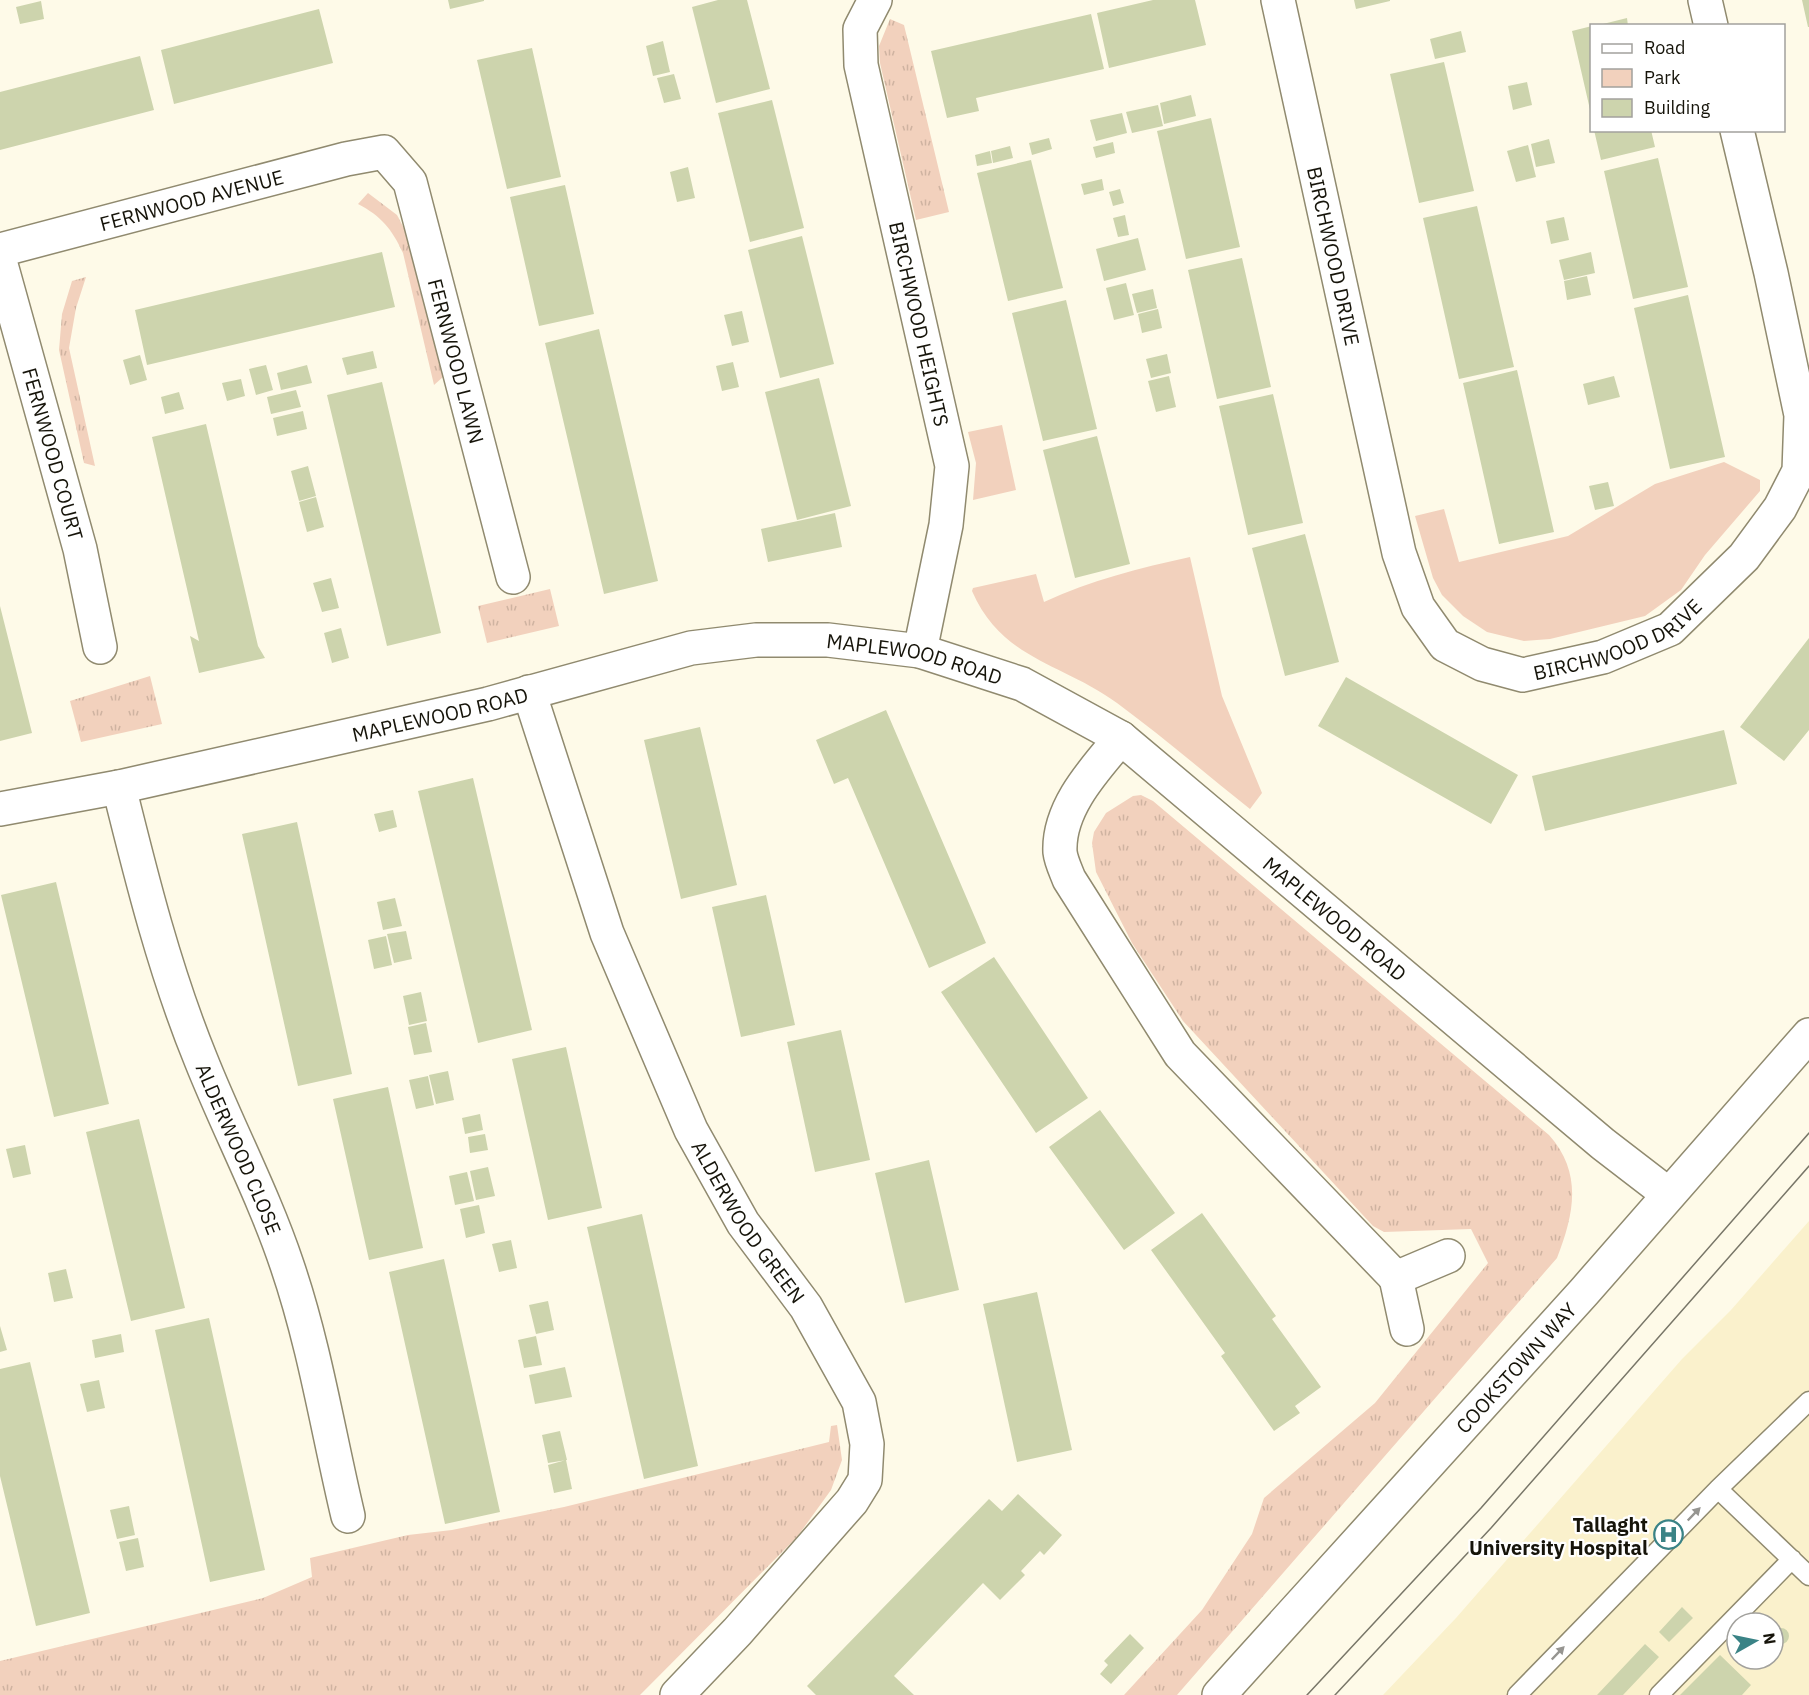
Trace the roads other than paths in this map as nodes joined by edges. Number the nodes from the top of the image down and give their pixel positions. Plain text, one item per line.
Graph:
1 (875, 0) edge
2 (1278, 0) edge
3 (1705, 0) edge
4 (1711, 24) edge
5 (1737, 132) edge
6 (384, 152) joint
7 (0, 250) edge
8 (0, 261) edge
9 (513, 577) dead end
10 (100, 647) dead end
11 (920, 651) junction
12 (529, 692) junction
13 (1121, 738) junction
14 (119, 787) junction
15 (0, 809) edge
16 (1809, 1035) edge
17 (1668, 1194) junction
18 (1448, 1256) dead end
19 (1396, 1278) junction
20 (1407, 1329) dead end
21 (1809, 1401) edge
22 (1718, 1489) junction
23 (348, 1516) dead end
24 (1792, 1559) junction
25 (1809, 1576) edge
26 (677, 1695) edge
27 (1219, 1695) edge
28 (1517, 1695) edge
29 (1659, 1695) edge

1 - 11 street, BIRCHWOOD HEIGHTS
2 - 5 street, BIRCHWOOD DRIVE
3 - 4 street
6 - 7 street, FERNWOOD AVENUE
6 - 9 street, FERNWOOD LAWN
8 - 10 street, FERNWOOD COURT
11 - 12 street, MAPLEWOOD ROAD
11 - 13 street, MAPLEWOOD ROAD
12 - 14 street, MAPLEWOOD ROAD
12 - 26 street, ALDERWOOD GREEN
13 - 17 street, MAPLEWOOD ROAD
13 - 19 street
14 - 15 street, MAPLEWOOD ROAD
14 - 23 street, ALDERWOOD CLOSE
16 - 17 street, COOKSTOWN WAY
17 - 27 street, COOKSTOWN WAY
18 - 19 street
19 - 20 street
21 - 22 lane
22 - 24 lane
28 -> 22 lane
24 - 25 lane
24 - 29 lane

